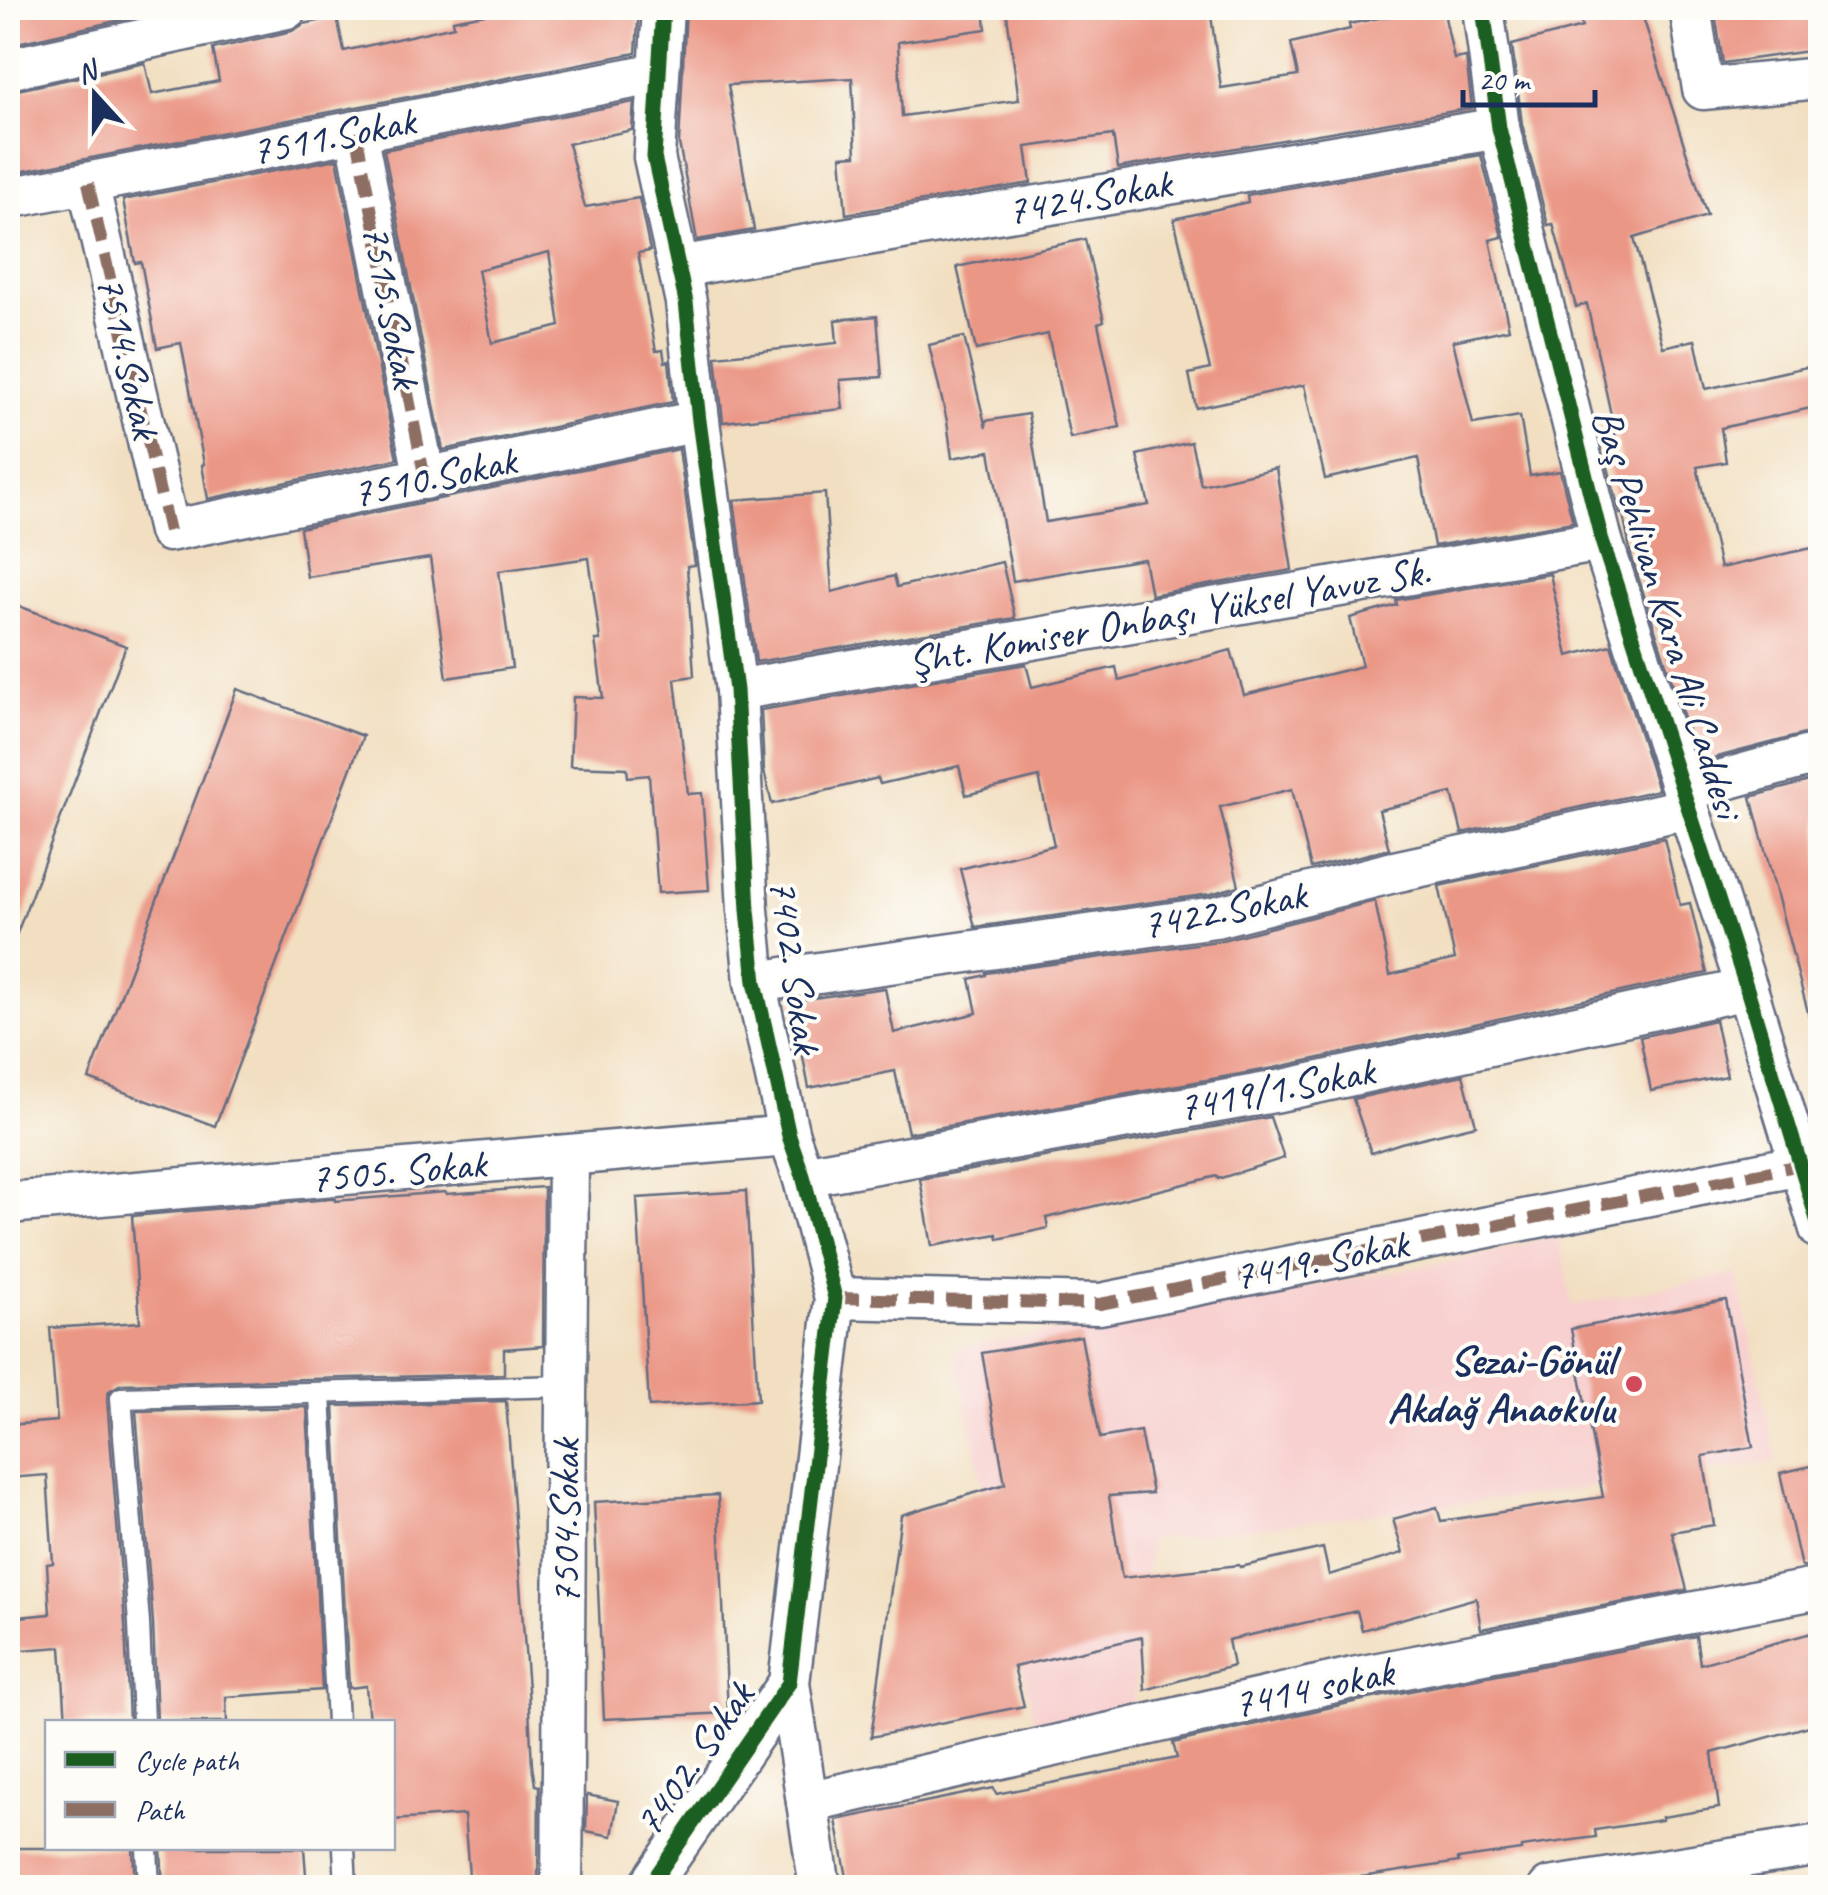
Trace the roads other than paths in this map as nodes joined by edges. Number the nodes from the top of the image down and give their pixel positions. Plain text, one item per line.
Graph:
1 (287, 8) edge
2 (663, 8) edge
3 (1482, 8) edge
4 (1690, 8) edge
5 (8, 68) edge
6 (659, 73) junction
7 (1820, 78) edge
8 (1499, 128) junction
9 (356, 132) junction
10 (88, 183) junction
11 (8, 198) edge
12 (678, 267) junction
13 (699, 422) junction
14 (425, 479) junction
15 (169, 531) joint
16 (1602, 541) junction
17 (736, 690) junction
18 (1820, 753) edge
19 (1686, 800) junction
20 (754, 982) junction
21 (1747, 989) junction
22 (788, 1136) junction
23 (568, 1156) junction
24 (1801, 1165) junction
25 (803, 1176) junction
26 (8, 1204) edge
27 (1820, 1229) edge
28 (835, 1298) junction
29 (566, 1386) junction
30 (320, 1394) junction
31 (1820, 1588) edge
32 (789, 1682) junction
33 (143, 1720) edge
34 (337, 1720) edge
35 (807, 1802) junction
36 (1820, 1845) edge
37 (148, 1850) edge
38 (344, 1850) edge
39 (650, 1887) edge
40 (149, 1888) edge
41 (346, 1888) edge
42 (562, 1888) edge
43 (820, 1888) edge
44 (1549, 1888) edge

1 - 5 street
2 - 6 street, 7402. Sokak
3 - 8 street, Baş Pehlivan Kara Ali Caddesi
4 - 7 street
6 - 9 street, 7511.Sokak
6 - 12 street, 7402. Sokak
8 - 12 street, 7424.Sokak
8 - 16 street, Baş Pehlivan Kara Ali Caddesi
9 - 10 street, 7511.Sokak
9 - 14 street, 7515.Sokak
10 - 11 street, 7511.Sokak
10 - 15 street, 7514.Sokak
12 - 13 street, 7402. Sokak
13 - 14 street, 7510.Sokak
13 - 17 street, 7402. Sokak
14 - 15 street, 7510.Sokak
16 - 17 street, Şht. Komiser Onbaşı Yüksel Yavuz Sk.
16 - 19 street, Baş Pehlivan Kara Ali Caddesi
17 - 20 street, 7402. Sokak
18 - 19 street, 7422.Sokak
19 - 20 street, 7422.Sokak
19 - 21 street, Baş Pehlivan Kara Ali Caddesi
20 - 22 street, 7402. Sokak
21 - 24 street, Baş Pehlivan Kara Ali Caddesi
21 - 25 street, 7419/1.Sokak
22 - 23 street, 7505. Sokak
22 - 25 street, 7402. Sokak
23 - 26 street, 7505. Sokak
23 - 29 street, 7504.Sokak
24 - 27 street, Baş Pehlivan Kara Ali Caddesi
24 - 28 street, 7419. Sokak
25 - 28 street, 7402. Sokak
28 - 32 street, 7402. Sokak
29 - 30 lane
29 - 42 street, 7504.Sokak
30 - 33 lane
30 - 34 lane
31 - 35 street, 7414 sokak
32 - 35 street
32 - 39 street, 7402. Sokak
35 - 43 street
36 - 44 street
37 - 40 lane
38 - 41 lane

